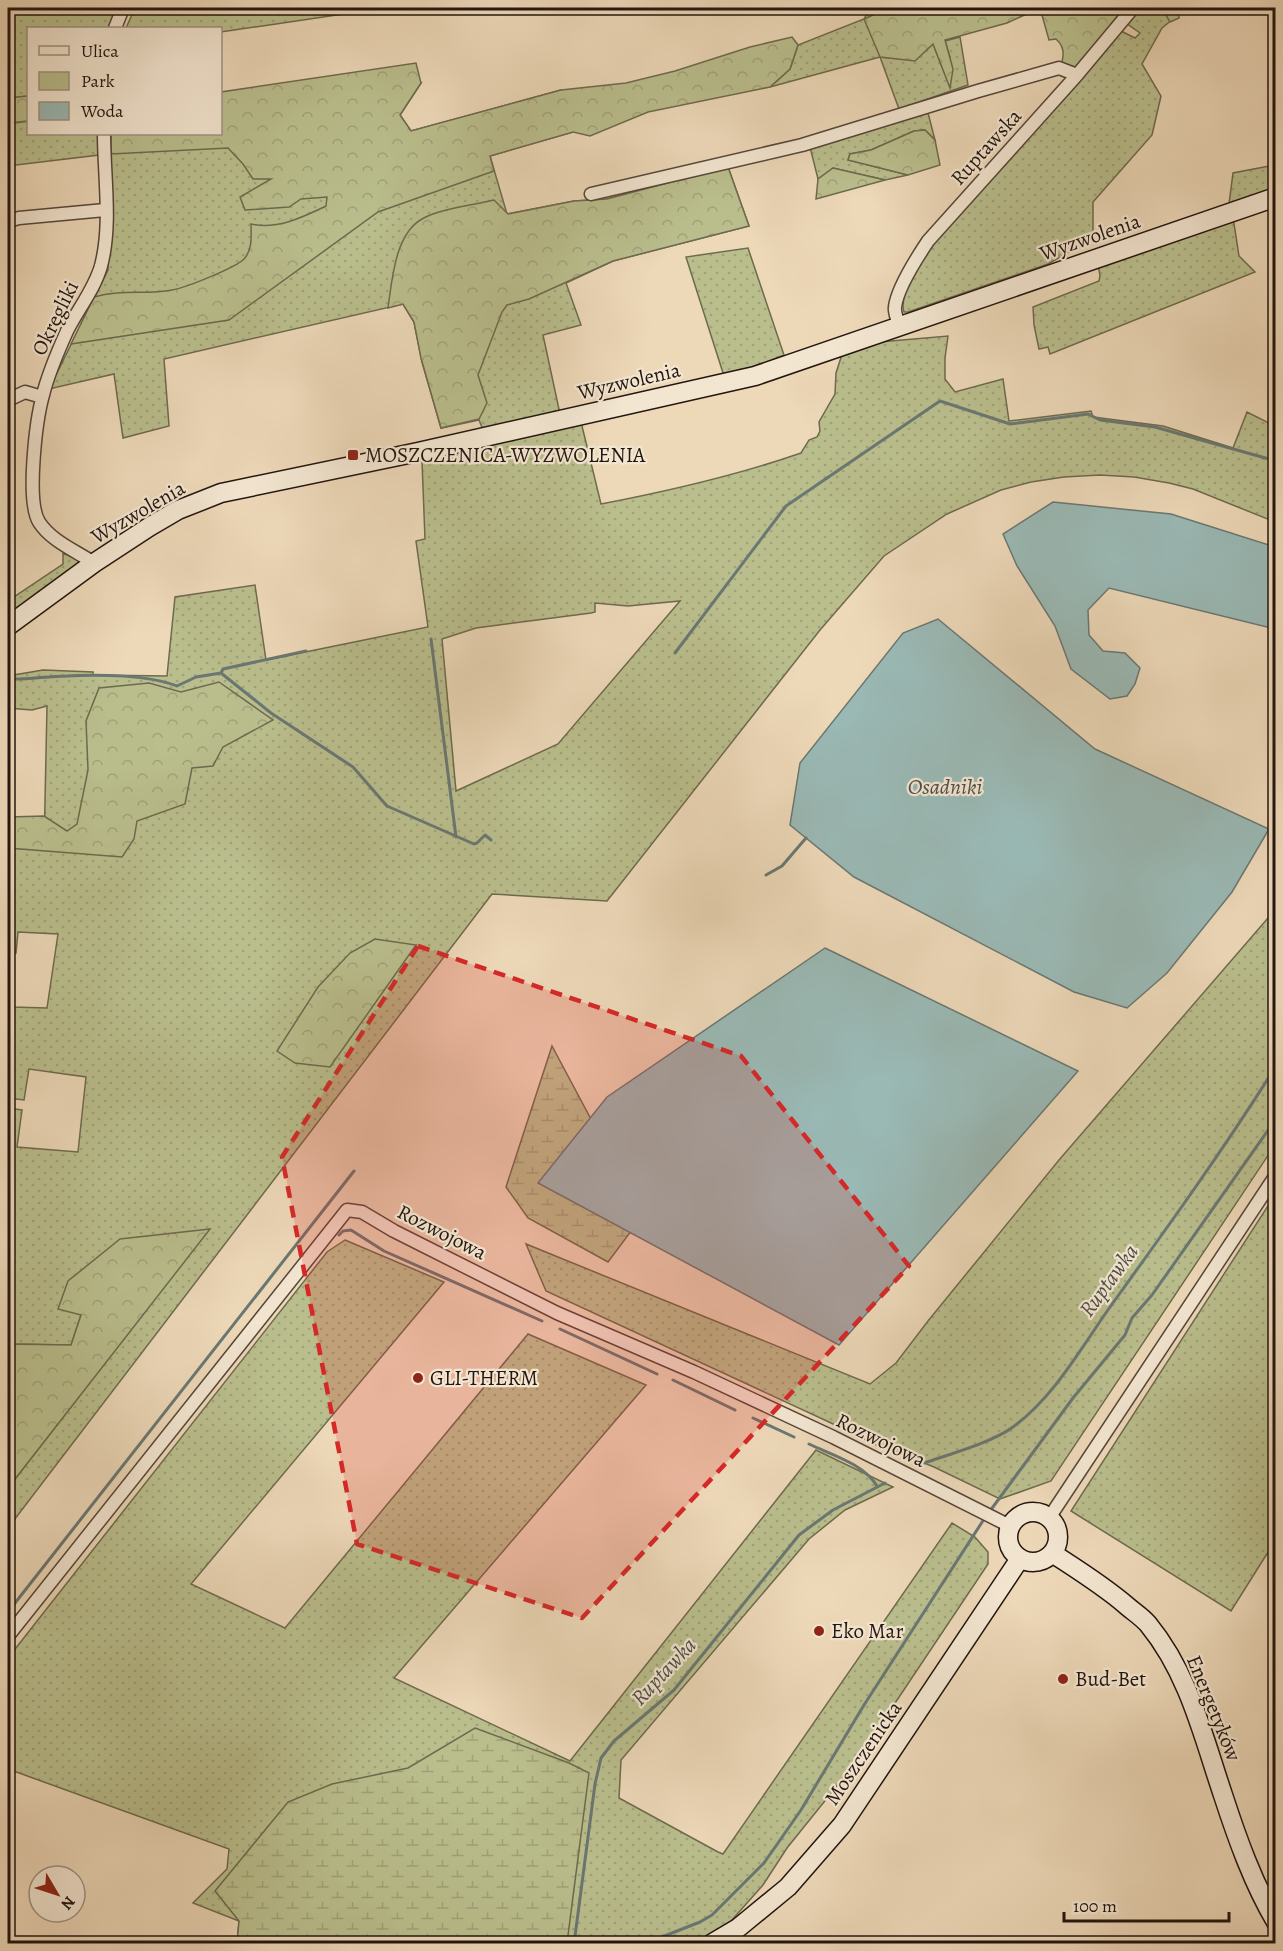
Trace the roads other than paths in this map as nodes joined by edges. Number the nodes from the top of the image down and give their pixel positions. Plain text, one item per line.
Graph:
1 (123, 8) edge
2 (1133, 8) edge
3 (115, 27) edge
4 (1077, 75) junction
5 (104, 135) edge
6 (591, 194) dead end
7 (1275, 196) edge
8 (105, 210) junction
9 (8, 221) edge
10 (899, 326) junction
11 (42, 397) junction
12 (8, 400) edge
13 (94, 563) junction
14 (8, 626) edge
15 (1275, 1175) edge
16 (1049, 1518) junction
17 (1004, 1523) junction
18 (1052, 1553) junction
19 (1017, 1557) junction
20 (8, 1636) edge
21 (1275, 1922) edge
22 (711, 1944) edge

1 - 3 street
2 - 4 street, Ruptawska
4 - 6 street
4 - 10 street, Ruptawska
5 - 8 street, Okręgliki
7 - 10 street, Wyzwolenia
8 - 9 street
8 - 11 street, Okręgliki
10 - 13 street, Wyzwolenia
11 - 12 street
11 - 13 street, Okręgliki
13 - 14 street, Wyzwolenia
15 - 16 street
16 - 17 street
16 - 18 street
17 - 19 street
17 - 20 street, Rozwojowa
18 - 19 street
18 - 21 street, Energetyków
19 - 22 street, Moszczenicka

